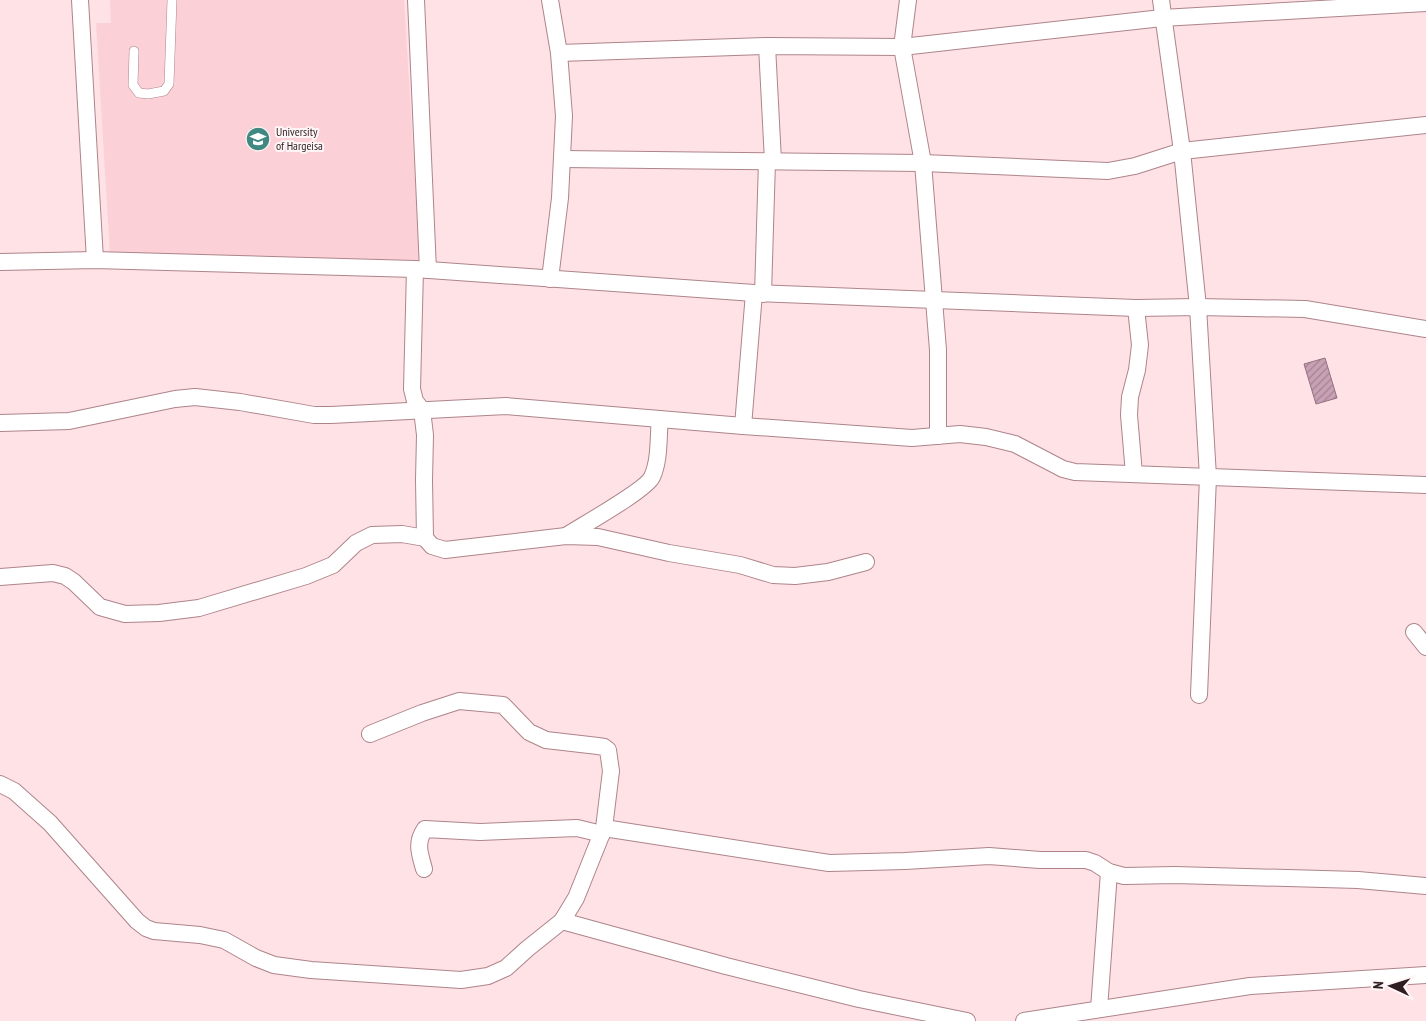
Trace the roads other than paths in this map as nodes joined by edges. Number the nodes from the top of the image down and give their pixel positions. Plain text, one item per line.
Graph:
1 (80, 0) edge
2 (172, 0) edge
3 (416, 0) edge
4 (550, 0) edge
5 (908, 0) edge
6 (1161, 0) edge
7 (1426, 3) edge
8 (1162, 18) junction
9 (767, 46) junction
10 (902, 47) junction
11 (134, 51) dead end
12 (558, 53) junction
13 (1426, 125) edge
14 (1182, 151) junction
15 (563, 159) junction
16 (770, 161) junction
17 (923, 163) junction
18 (95, 260) junction
19 (0, 262) edge
20 (422, 269) junction
21 (550, 279) junction
22 (759, 294) junction
23 (935, 300) junction
24 (1198, 307) junction
25 (1136, 308) junction
26 (1426, 329) edge
27 (422, 410) junction
28 (660, 419) junction
29 (0, 423) edge
30 (743, 426) junction
31 (938, 436) junction
32 (1134, 474) junction
33 (1208, 477) junction
34 (1426, 485) edge
35 (566, 536) junction
36 (426, 538) junction
37 (866, 562) dead end
38 (0, 577) edge
39 (1414, 632) dead end
40 (1426, 647) edge
41 (1199, 695) dead end
42 (370, 734) dead end
43 (0, 784) edge
44 (603, 831) junction
45 (424, 869) dead end
46 (1109, 872) junction
47 (1426, 886) edge
48 (562, 921) junction
49 (1426, 975) edge
50 (1099, 1009) junction
51 (966, 1021) edge
52 (1024, 1021) edge

1 - 18 street
2 - 11 lane
3 - 20 street
4 - 12 street
5 - 10 street
6 - 8 street
7 - 8 street
8 - 10 street
8 - 14 street
9 - 10 street
9 - 12 street
9 - 16 street
10 - 17 street
12 - 15 street
13 - 14 street
14 - 17 street
14 - 24 street
15 - 16 street
15 - 21 street
16 - 17 street
16 - 22 street
17 - 23 street
18 - 19 street
18 - 20 street
20 - 21 street
20 - 27 street
21 - 22 street
22 - 23 street
22 - 30 street
23 - 25 street
23 - 31 street
24 - 25 street
24 - 26 street
24 - 33 street
25 - 32 street
27 - 28 street
27 - 29 street
27 - 36 street
28 - 30 street
28 - 35 street
30 - 31 street
31 - 32 street
32 - 33 street
33 - 34 street
33 - 41 street
35 - 36 street
35 - 37 street
36 - 38 street
39 - 40 street
42 - 44 street
43 - 48 street
44 - 45 street
44 - 46 street
44 - 48 street
46 - 47 street
46 - 50 street
48 - 51 street
49 - 50 street
50 - 52 street

